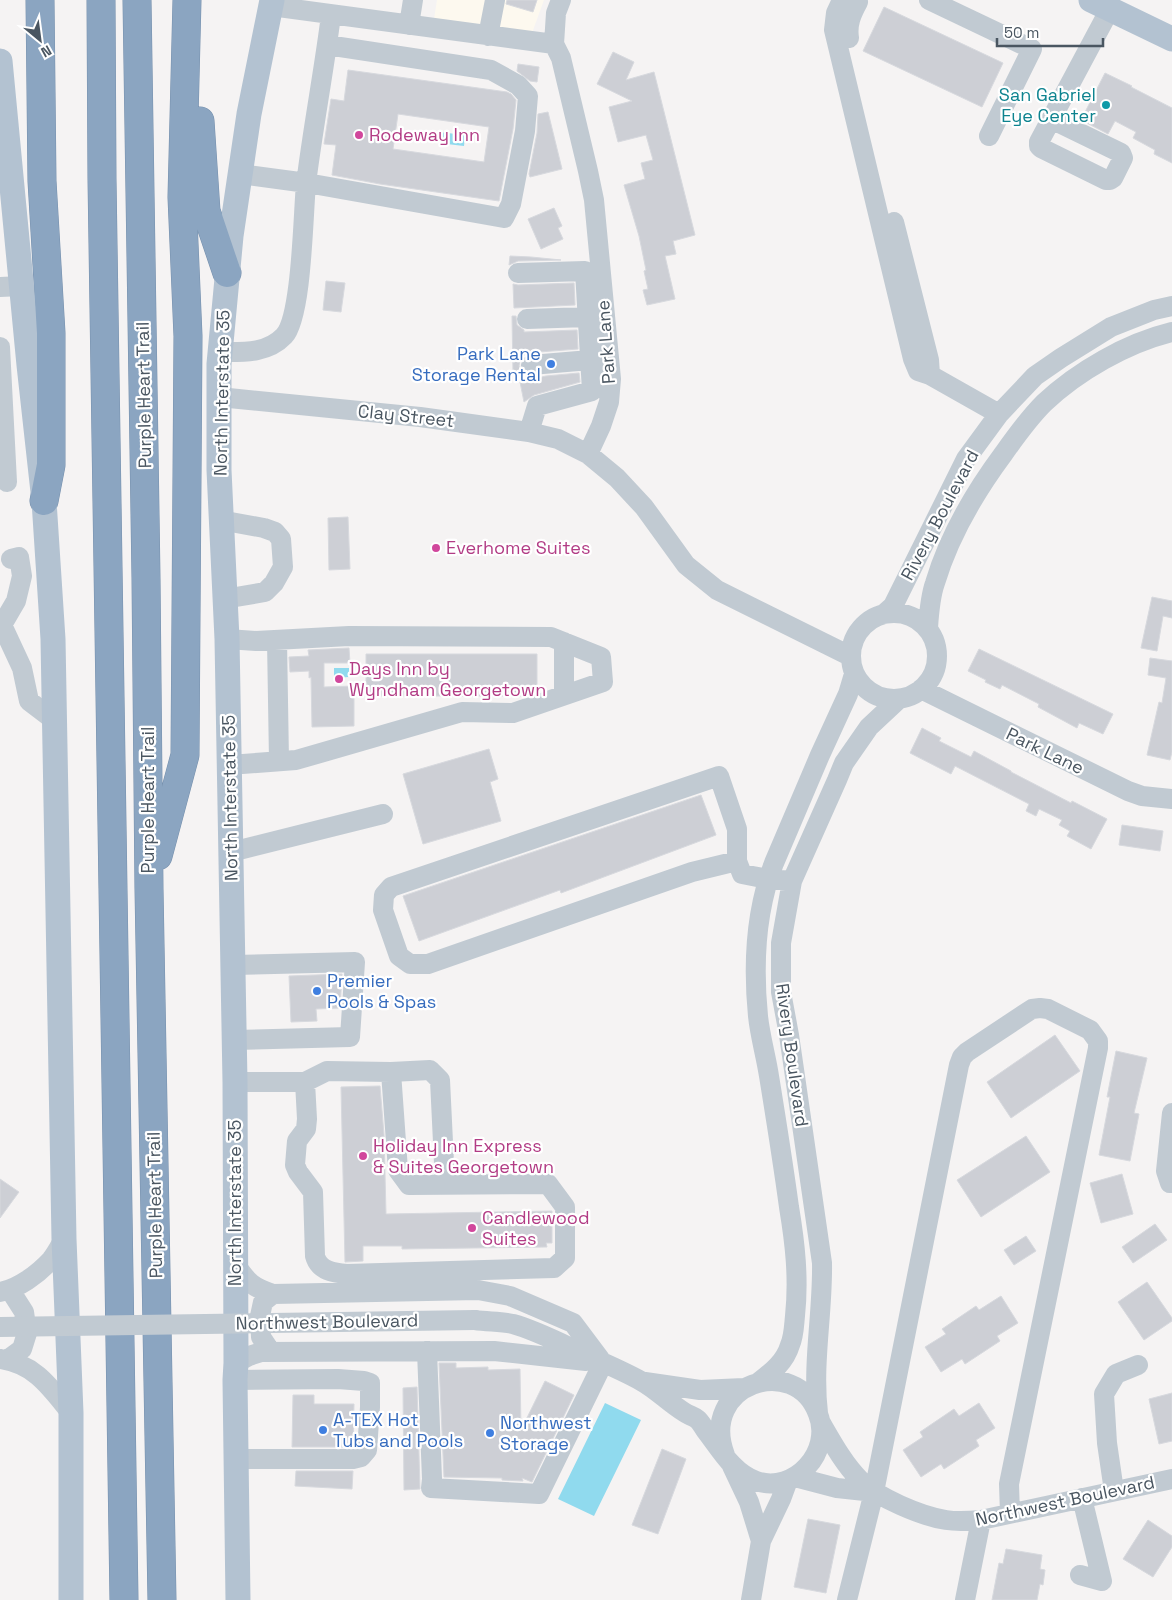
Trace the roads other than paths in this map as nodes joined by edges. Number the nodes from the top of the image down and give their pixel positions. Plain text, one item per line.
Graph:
1 (40, 0) edge
2 (101, 0) edge
3 (137, 0) edge
4 (187, 0) edge
5 (198, 0) edge
6 (413, 0) edge
7 (495, 0) edge
8 (560, 0) edge
9 (842, 0) edge
10 (857, 0) edge
11 (929, 0) edge
12 (271, 3) edge
13 (1101, 5) edge
14 (331, 15) junction
15 (409, 25) junction
16 (488, 36) junction
17 (1172, 40) edge
18 (554, 44) junction
19 (327, 45) junction
20 (847, 59) junction
21 (0, 60) edge
22 (1051, 119) dead end
23 (989, 136) dead end
24 (240, 174) junction
25 (306, 183) junction
26 (227, 273) junction
27 (518, 273) dead end
28 (11, 287) edge
29 (1172, 306) edge
30 (587, 317) junction
31 (527, 319) dead end
32 (1172, 332) edge
33 (26, 342) junction
34 (0, 347) edge
35 (220, 352) junction
36 (590, 360) junction
37 (531, 366) dead end
38 (219, 397) junction
39 (999, 414) junction
40 (529, 432) junction
41 (588, 454) junction
42 (7, 482) dead end
43 (44, 501) junction
44 (220, 520) junction
45 (11, 559) dead end
46 (224, 599) junction
47 (884, 614) junction
48 (928, 628) junction
49 (227, 639) junction
50 (277, 640) junction
51 (564, 642) junction
52 (852, 665) junction
53 (921, 690) junction
54 (564, 695) junction
55 (899, 699) junction
56 (54, 720) junction
57 (280, 761) junction
58 (229, 765) junction
59 (1172, 799) edge
60 (383, 814) dead end
61 (231, 852) junction
62 (737, 861) junction
63 (768, 879) junction
64 (792, 881) junction
65 (149, 889) junction
66 (233, 965) junction
67 (234, 1040) junction
68 (791, 1049) junction
69 (765, 1054) junction
70 (391, 1072) junction
71 (235, 1082) junction
72 (305, 1082) junction
73 (1172, 1113) edge
74 (1171, 1183) edge
75 (445, 1184) junction
76 (815, 1211) junction
77 (791, 1216) junction
78 (64, 1239) junction
79 (235, 1264) junction
80 (438, 1281) junction
81 (5, 1291) edge
82 (273, 1294) junction
83 (0, 1327) edge
84 (427, 1351) junction
85 (271, 1352) junction
86 (3, 1359) edge
87 (603, 1363) junction
88 (1138, 1365) dead end
89 (235, 1372) junction
90 (642, 1382) junction
91 (752, 1385) junction
92 (71, 1413) junction
93 (820, 1418) junction
94 (235, 1459) junction
95 (728, 1460) junction
96 (791, 1478) junction
97 (1172, 1479) edge
98 (1114, 1491) junction
99 (874, 1492) junction
100 (1082, 1498) junction
101 (1010, 1514) junction
102 (981, 1520) junction
103 (761, 1541) junction
104 (1080, 1575) dead end
105 (71, 1600) edge
106 (124, 1600) edge
107 (162, 1600) edge
108 (238, 1600) edge
109 (750, 1600) edge
110 (847, 1600) edge
111 (965, 1600) edge

1 - 43 highway
2 - 106 highway, Purple Heart Trail
3 - 65 highway, Purple Heart Trail
4 - 65 highway
5 - 26 highway
6 - 15 street
7 - 16 street
8 - 18 street, Park Lane
9 - 20 street
10 - 20 street
11 - 23 street
12 - 14 street
12 - 24 main road, North Interstate 35
13 - 17 main road
13 - 22 street
14 - 15 street
14 - 19 street
15 - 16 street
16 - 18 street
18 - 41 street, Park Lane
19 - 25 street
19 - 25 street
20 - 39 street
21 - 28 main road
24 - 25 street
24 - 26 main road, North Interstate 35
25 - 35 street
26 - 35 main road, North Interstate 35
27 - 30 street
28 - 33 main road
29 - 39 street, Rivery Boulevard
30 - 31 street
30 - 36 street
32 - 48 street, Rivery Boulevard
33 - 34 street
33 - 43 main road
34 - 42 street
35 - 38 main road, North Interstate 35
36 - 37 street
36 - 40 street
38 - 40 street, Clay Street
38 - 44 main road, North Interstate 35
39 - 47 street, Rivery Boulevard
40 - 41 street, Clay Street
41 - 52 street
43 - 56 main road
44 - 46 main road, North Interstate 35
44 - 46 street
45 - 56 street
46 - 49 main road, North Interstate 35
47 - 48 street
47 - 52 street
48 - 53 street
49 - 50 street
49 - 58 main road, North Interstate 35
50 - 51 street
50 - 57 street
51 - 54 street
51 - 54 street
52 - 55 street
52 - 63 street, Rivery Boulevard
53 - 55 street
53 - 59 street, Park Lane
54 - 57 street
55 - 64 street, Rivery Boulevard
56 - 78 main road
57 - 58 street
58 - 61 main road, North Interstate 35
60 - 61 street
61 - 66 main road, North Interstate 35
62 - 62 street
62 - 63 street
63 - 64 street
63 - 69 street, Rivery Boulevard
64 - 68 street, Rivery Boulevard
65 - 107 highway, Purple Heart Trail
66 - 67 main road, North Interstate 35
66 - 67 street
67 - 71 main road, North Interstate 35
68 - 69 street
68 - 76 street, Rivery Boulevard
69 - 77 street, Rivery Boulevard
70 - 72 street
70 - 75 street
70 - 75 street
71 - 72 street
71 - 79 main road, North Interstate 35
72 - 80 street
73 - 74 street
75 - 80 street
76 - 77 street
76 - 93 street, Rivery Boulevard
77 - 91 street, Rivery Boulevard
78 - 81 street
78 - 92 main road
79 - 82 street
79 - 89 main road, North Interstate 35
80 - 82 street
80 - 87 street
81 - 86 street
82 - 85 street
83 - 87 street, Northwest Boulevard, bridge
84 - 85 street
84 - 87 street
84 - 87 street
85 - 89 street
86 - 92 street
87 - 90 street, Northwest Boulevard
88 - 98 street
89 - 94 main road, North Interstate 35
89 - 94 street
90 - 91 street, Northwest Boulevard
90 - 95 street, Northwest Boulevard
91 - 93 street
91 - 95 street
92 - 105 main road
93 - 96 street
93 - 99 street, Northwest Boulevard
94 - 108 main road, North Interstate 35
95 - 96 street
95 - 103 street
96 - 99 street, Northwest Boulevard
96 - 103 street
97 - 98 street, Northwest Boulevard
98 - 100 street, Northwest Boulevard
99 - 101 street
99 - 102 street, Northwest Boulevard
99 - 110 street
100 - 101 street, Northwest Boulevard
100 - 104 street
101 - 102 street, Northwest Boulevard
102 - 111 street
103 - 109 street

